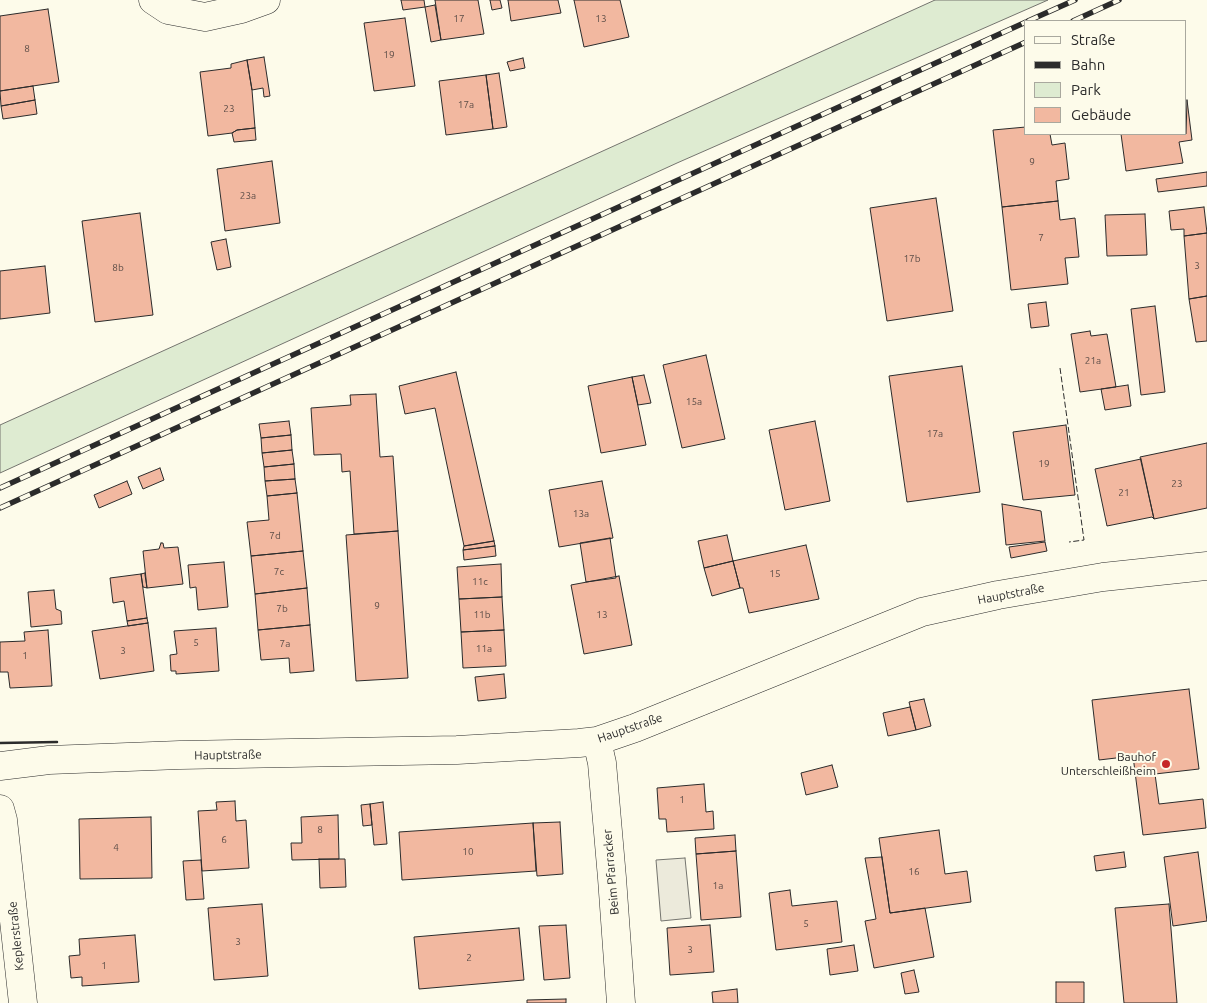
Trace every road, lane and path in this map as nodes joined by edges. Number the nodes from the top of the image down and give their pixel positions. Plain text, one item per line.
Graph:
1 (153, 0) edge
2 (266, 0) edge
3 (1207, 566) edge
4 (597, 741) junction
5 (0, 766) edge
6 (0, 809) edge
7 (23, 1003) edge
8 (621, 1003) edge

1 - 2 street
3 - 4 street, Hauptstraße
4 - 5 street, Hauptstraße
4 - 8 street, Beim Pfarracker
6 - 7 street, Keplerstraße

